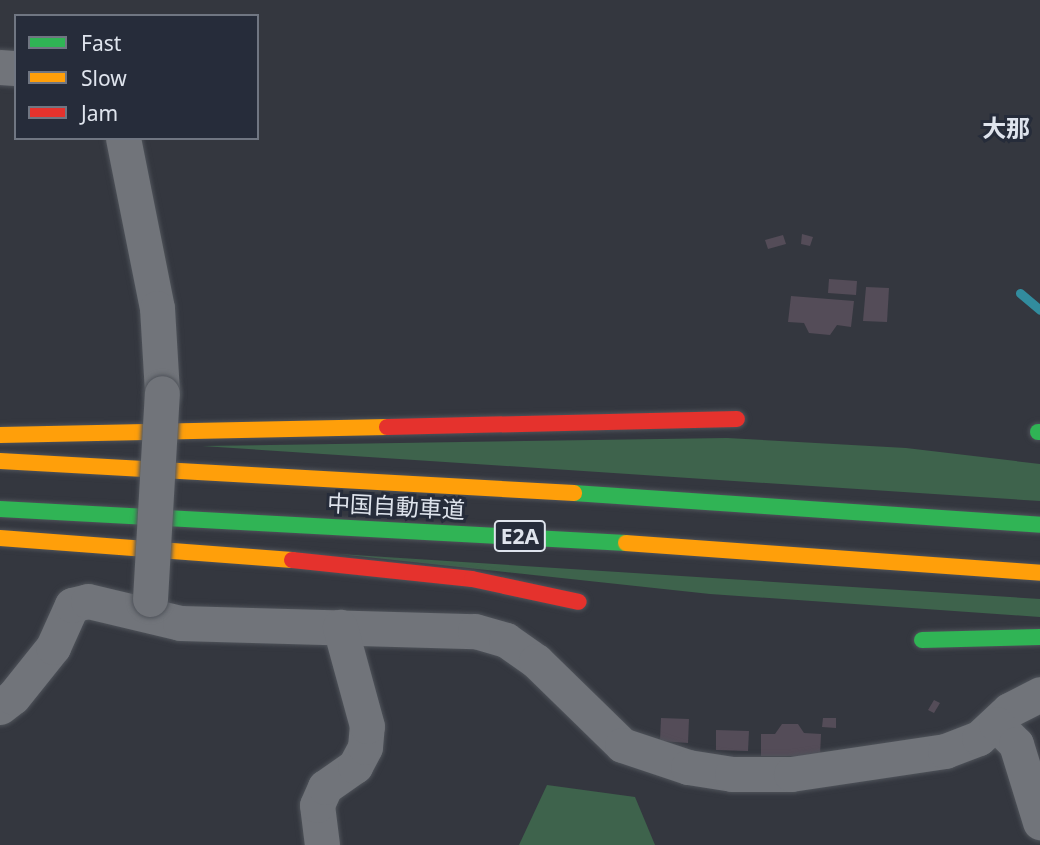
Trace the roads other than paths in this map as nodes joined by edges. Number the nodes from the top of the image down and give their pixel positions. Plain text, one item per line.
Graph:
1 (123, 140) edge
2 (737, 419) dead end
3 (0, 435) edge
4 (0, 461) edge
5 (0, 509) edge
6 (1040, 525) edge
7 (0, 538) edge
8 (1040, 573) edge
9 (579, 602) dead end
10 (149, 608) junction
11 (340, 627) junction
12 (1040, 637) edge
13 (922, 640) dead end
14 (1040, 694) edge
15 (0, 707) edge
16 (996, 724) junction
17 (1040, 822) edge
18 (322, 845) edge

1 - 10 street, bridge
2 - 3 highway
4 - 6 highway, 中国自動車道 / E2A
5 - 8 highway, 中国自動車道 / E2A
7 - 9 highway
10 - 11 street
10 - 15 street
11 - 16 street
11 - 18 street
12 - 13 highway
14 - 16 street
16 - 17 street

